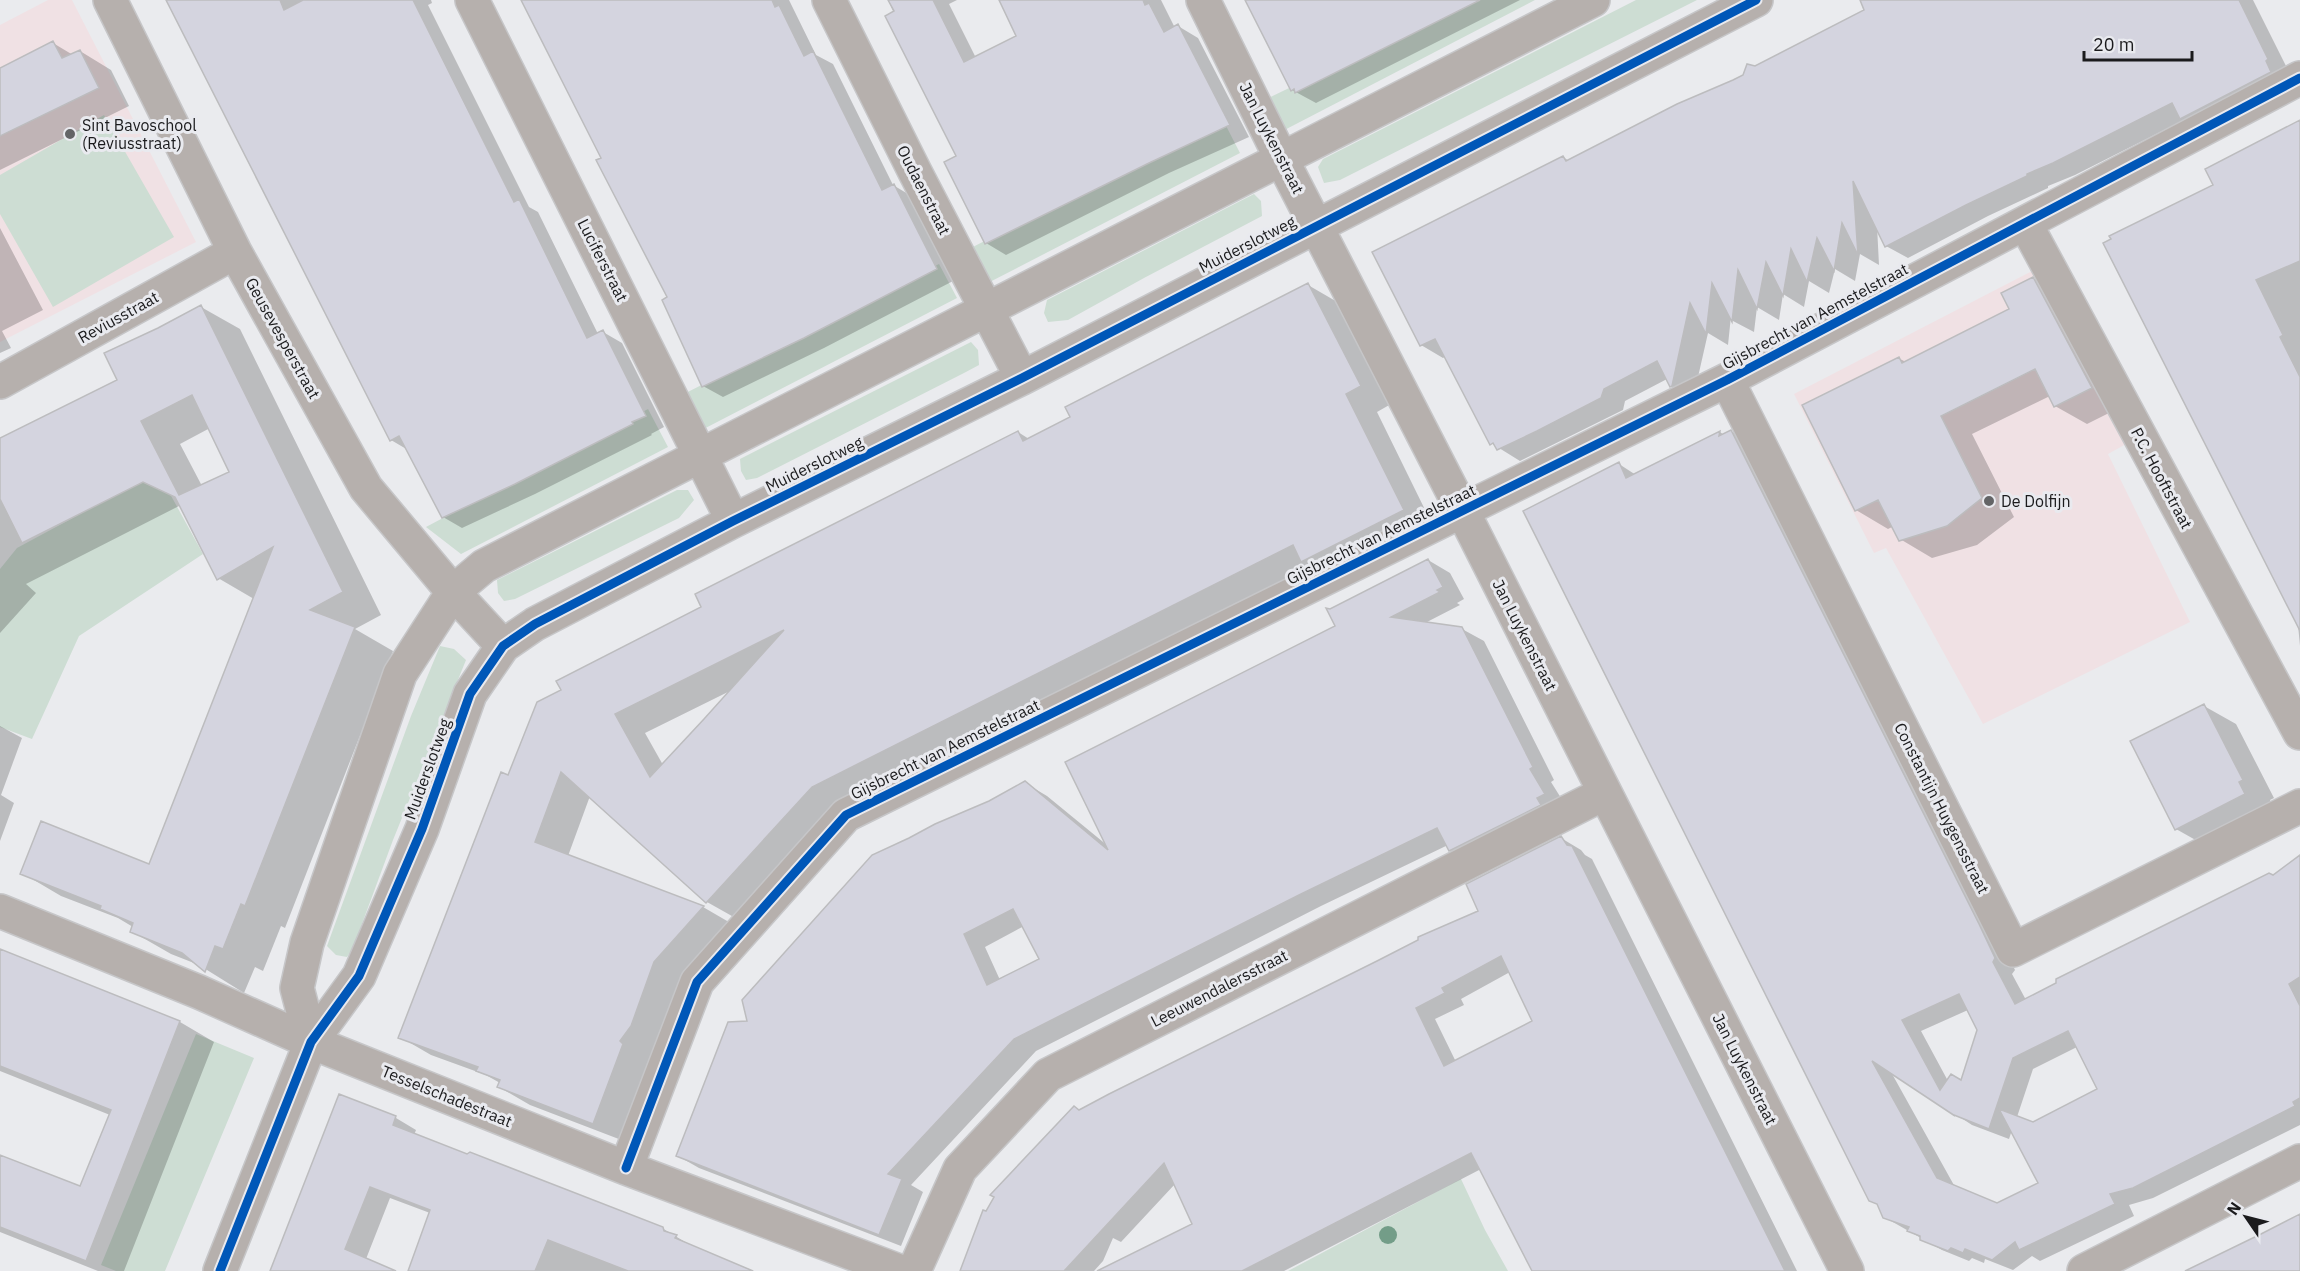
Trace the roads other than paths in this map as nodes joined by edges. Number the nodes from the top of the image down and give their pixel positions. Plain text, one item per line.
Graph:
1 (110, 0) edge
2 (472, 0) edge
3 (829, 0) edge
4 (1203, 0) edge
5 (1756, 0) edge
6 (1581, 3) edge
7 (2300, 78) edge
8 (1282, 159) junction
9 (2025, 223) junction
10 (1317, 225) junction
11 (235, 252) junction
12 (985, 310) junction
13 (1022, 378) junction
14 (1727, 380) junction
15 (0, 382) edge
16 (701, 454) junction
17 (1462, 510) junction
18 (733, 521) junction
19 (453, 592) junction
20 (503, 646) junction
21 (2300, 733) edge
22 (1605, 793) junction
23 (2300, 806) edge
24 (0, 911) edge
25 (311, 1042) junction
26 (2300, 1161) edge
27 (626, 1168) junction
28 (220, 1271) edge
29 (899, 1271) edge
30 (914, 1271) edge
31 (1847, 1271) edge
32 (2084, 1271) edge

1 - 11 street, Geusevesperstraat
2 - 16 street, Luciferstraat
3 - 12 street, Oudaenstraat
4 - 8 street, Jan Luykenstraat
5 - 10 street, Muiderslotweg
6 - 8 street
7 - 9 street, Gijsbrecht van Aemstelstraat
8 - 10 street, Jan Luykenstraat
8 - 12 street
9 - 14 street, Gijsbrecht van Aemstelstraat
9 - 21 street, P.C. Hooftstraat
10 - 13 street, Muiderslotweg
10 - 17 street, Jan Luykenstraat
11 - 15 street, Reviusstraat
11 - 19 street, Geusevesperstraat
12 - 13 street, Oudaenstraat
12 - 16 street
13 - 18 street, Muiderslotweg
14 - 17 street, Gijsbrecht van Aemstelstraat
14 - 23 street, Constantijn Huygensstraat
16 - 18 street, Luciferstraat
16 - 19 street
17 - 22 street, Jan Luykenstraat
17 - 27 street, Gijsbrecht van Aemstelstraat
18 - 20 street, Muiderslotweg
19 - 20 street, Geusevesperstraat
19 - 25 street
20 - 25 street, Muiderslotweg
22 - 30 street, Leeuwendalersstraat
22 - 31 street, Jan Luykenstraat
24 - 25 street, Tesselschadestraat
25 - 27 street, Tesselschadestraat
25 - 28 street, Muiderslotweg
26 - 32 street
27 - 29 street, Tesselschadestraat

